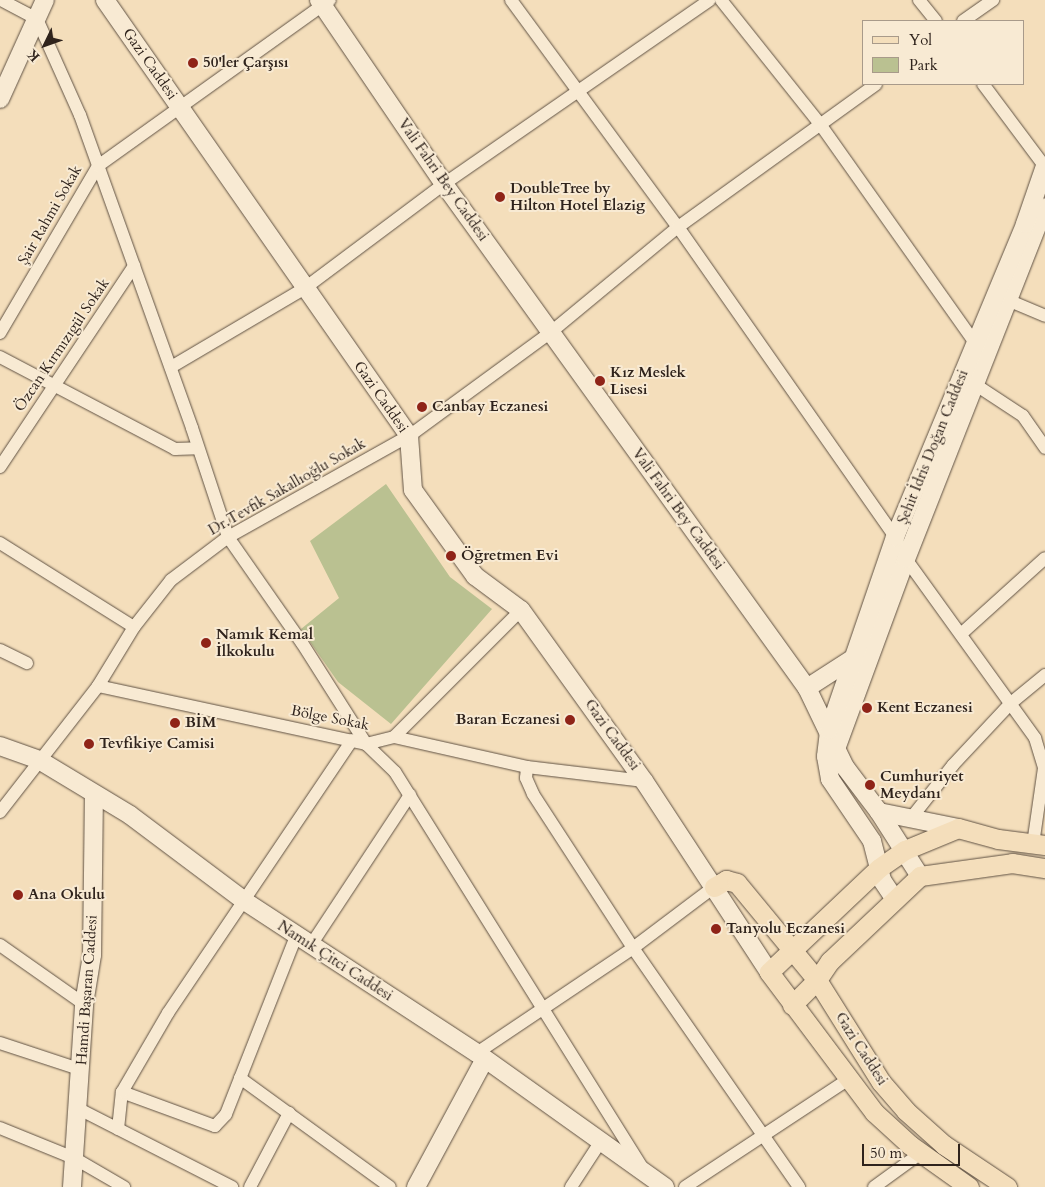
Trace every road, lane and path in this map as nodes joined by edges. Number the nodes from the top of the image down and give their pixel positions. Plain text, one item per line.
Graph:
1 (1, 0) edge
2 (45, 0) edge
3 (106, 0) edge
4 (511, 0) edge
5 (710, 0) edge
6 (721, 0) edge
7 (919, 0) edge
8 (993, 0) edge
9 (324, 2) edge
10 (37, 18) junction
11 (935, 20) edge
12 (964, 20) edge
13 (875, 85) edge
14 (984, 85) edge
15 (578, 92) junction
16 (0, 98) edge
17 (180, 108) junction
18 (820, 124) junction
19 (98, 166) junction
20 (1045, 166) edge
21 (444, 184) junction
22 (1045, 207) edge
23 (678, 227) junction
24 (134, 266) junction
25 (305, 288) junction
26 (1010, 301) junction
27 (1045, 316) edge
28 (550, 332) junction
29 (0, 333) edge
30 (975, 343) junction
31 (0, 357) edge
32 (170, 367) junction
33 (55, 385) junction
34 (976, 385) junction
35 (1040, 428) edge
36 (409, 436) junction
37 (198, 448) junction
38 (1045, 448) edge
39 (0, 467) edge
40 (228, 537) junction
41 (896, 537) junction
42 (0, 543) edge
43 (1045, 558) edge
44 (906, 559) junction
45 (522, 610) junction
46 (134, 627) junction
47 (961, 634) junction
48 (0, 650) edge
49 (852, 659) junction
50 (26, 663) dead end
51 (1045, 675) edge
52 (98, 686) junction
53 (807, 688) junction
54 (1010, 703) junction
55 (829, 730) junction
56 (394, 737) junction
57 (346, 739) junction
58 (366, 744) junction
59 (0, 746) edge
60 (836, 748) junction
61 (39, 760) junction
62 (527, 767) junction
63 (1044, 768) edge
64 (644, 781) junction
65 (94, 794) junction
66 (410, 795) junction
67 (0, 812) edge
68 (879, 812) junction
69 (912, 817) junction
70 (958, 828) junction
71 (1039, 844) edge
72 (905, 850) junction
73 (879, 868) junction
74 (1045, 868) edge
75 (920, 876) junction
76 (714, 887) junction
77 (894, 898) junction
78 (246, 902) junction
79 (296, 936) junction
80 (0, 945) edge
81 (311, 946) junction
82 (633, 948) junction
83 (792, 950) junction
84 (770, 972) junction
85 (817, 980) junction
86 (84, 1004) junction
87 (792, 1005) junction
88 (546, 1008) junction
89 (0, 1043) edge
90 (481, 1056) junction
91 (82, 1070) junction
92 (240, 1078) junction
93 (850, 1078) junction
94 (122, 1092) junction
95 (78, 1110) junction
96 (289, 1113) junction
97 (0, 1129) edge
98 (118, 1130) junction
99 (763, 1134) junction
100 (601, 1141) junction
101 (921, 1153) junction
102 (74, 1158) junction
103 (647, 1174) junction
104 (72, 1187) edge
105 (124, 1187) edge
106 (232, 1187) edge
107 (250, 1187) edge
108 (390, 1187) edge
109 (416, 1187) edge
110 (570, 1187) edge
111 (665, 1187) edge
112 (685, 1187) edge
113 (799, 1187) edge
114 (874, 1187) edge
115 (969, 1187) edge
116 (1007, 1187) edge

1 - 10 street
2 - 10 main road
3 - 17 main road, Gazi Caddesi
4 - 15 street
5 - 15 street
6 - 18 street
7 - 11 street
8 - 12 street
9 - 17 street
9 - 21 main road, Vali Fahri Bey Caddesi
10 - 16 main road
10 - 19 street
13 - 18 street, Dr.Tevfik Sakallıoğlu Sokak
14 - 20 street
15 - 21 street
15 - 23 street
17 - 19 street
17 - 25 main road, Gazi Caddesi
18 - 23 street, Dr.Tevfik Sakallıoğlu Sokak
18 - 30 street
19 - 24 street
19 - 29 street, Şair Rahmi Sokak
20 - 30 main road, Şehit İdris Doğan Caddesi
21 - 25 street
21 - 28 main road, Vali Fahri Bey Caddesi
22 - 26 main road, Şehit İdris Doğan Caddesi
23 - 28 street, Dr.Tevfik Sakallıoğlu Sokak
23 - 41 street
24 - 32 street
24 - 33 street, Özcan Kırmızıgül Sokak
25 - 32 street
25 - 36 main road, Gazi Caddesi
26 - 27 street
26 - 34 main road, Şehit İdris Doğan Caddesi
28 - 36 street, Dr.Tevfik Sakallıoğlu Sokak
28 - 53 main road, Vali Fahri Bey Caddesi
30 - 41 main road, Şehit İdris Doğan Caddesi
31 - 33 street
32 - 37 street
33 - 37 street
33 - 39 street, Özcan Kırmızıgül Sokak
34 - 35 street
34 - 44 main road, Şehit İdris Doğan Caddesi
35 - 38 street
36 - 40 street, Dr.Tevfik Sakallıoğlu Sokak
36 - 45 main road, Gazi Caddesi
37 - 40 street
40 - 46 street, Dr.Tevfik Sakallıoğlu Sokak
40 - 58 street
41 - 44 street
41 - 49 main road, Şehit İdris Doğan Caddesi
42 - 46 street
43 - 47 street
44 - 47 street
44 - 60 main road, Şehit İdris Doğan Caddesi
45 - 56 street
45 - 64 main road, Gazi Caddesi
46 - 52 street, Dr.Tevfik Sakallıoğlu Sokak
47 - 54 street
48 - 50 street
49 - 53 main road
49 - 55 main road, Şehit İdris Doğan Caddesi
51 - 54 street
52 - 57 street, Bölge Sokak
52 - 61 street, Dr.Tevfik Sakallıoğlu Sokak
53 - 55 main road, Vali Fahri Bey Caddesi
54 - 63 street
54 - 69 street
55 - 60 main road, Vali Fahri Bey Caddesi
55 - 73 main road, Şehit İdris Doğan Caddesi
56 - 58 street, Bölge Sokak
56 - 62 street, Bölge Sokak
57 - 58 street, Bölge Sokak
57 - 78 street
58 - 66 street
59 - 61 main road, Namık Çitci Caddesi
60 - 68 main road, Vali Fahri Bey Caddesi
61 - 65 main road, Namık Çitci Caddesi
61 - 67 street, Dr.Tevfik Sakallıoğlu Sokak
62 - 64 street, Bölge Sokak
62 - 82 street
63 - 71 street
64 - 76 main road, Gazi Caddesi
65 - 78 main road, Namık Çitci Caddesi
65 - 86 main road, Hamdi Başaran Caddesi
66 - 81 street
66 - 88 street
68 - 69 main road
68 - 72 main road, Vali Fahri Bey Caddesi
69 - 70 main road
70 - 71 main road
70 - 72 main road
72 - 73 main road
72 - 75 main road, Vali Fahri Bey Caddesi
73 - 77 main road, Şehit İdris Doğan Caddesi
73 - 83 main road
74 - 75 main road
75 - 77 main road
76 - 82 street
76 - 83 main road, Gazi Caddesi
76 - 84 main road, Gazi Caddesi
77 - 85 main road
78 - 79 main road, Namık Çitci Caddesi
78 - 94 street
79 - 81 main road, Namık Çitci Caddesi
79 - 92 street
80 - 86 street
81 - 90 main road, Namık Çitci Caddesi
82 - 88 street
82 - 99 street
83 - 84 main road
83 - 85 main road, Gazi Caddesi
84 - 87 main road, Gazi Caddesi
85 - 87 main road
85 - 116 main road, Gazi Caddesi
86 - 91 main road, Hamdi Başaran Caddesi
87 - 93 main road, Gazi Caddesi
88 - 90 street
88 - 103 street
89 - 91 street
90 - 100 main road, Namık Çitci Caddesi
90 - 109 main road
91 - 95 main road, Hamdi Başaran Caddesi
92 - 94 street
92 - 96 street
93 - 99 street
93 - 101 main road, Gazi Caddesi
94 - 98 street
95 - 98 street
95 - 102 main road, Hamdi Başaran Caddesi
96 - 107 street
96 - 108 street
97 - 102 street
98 - 106 street
99 - 112 street
99 - 113 street
100 - 103 main road, Namık Çitci Caddesi
100 - 110 street
101 - 114 street
101 - 115 main road, Gazi Caddesi
102 - 104 main road, Hamdi Başaran Caddesi
102 - 105 street
103 - 111 main road, Namık Çitci Caddesi

